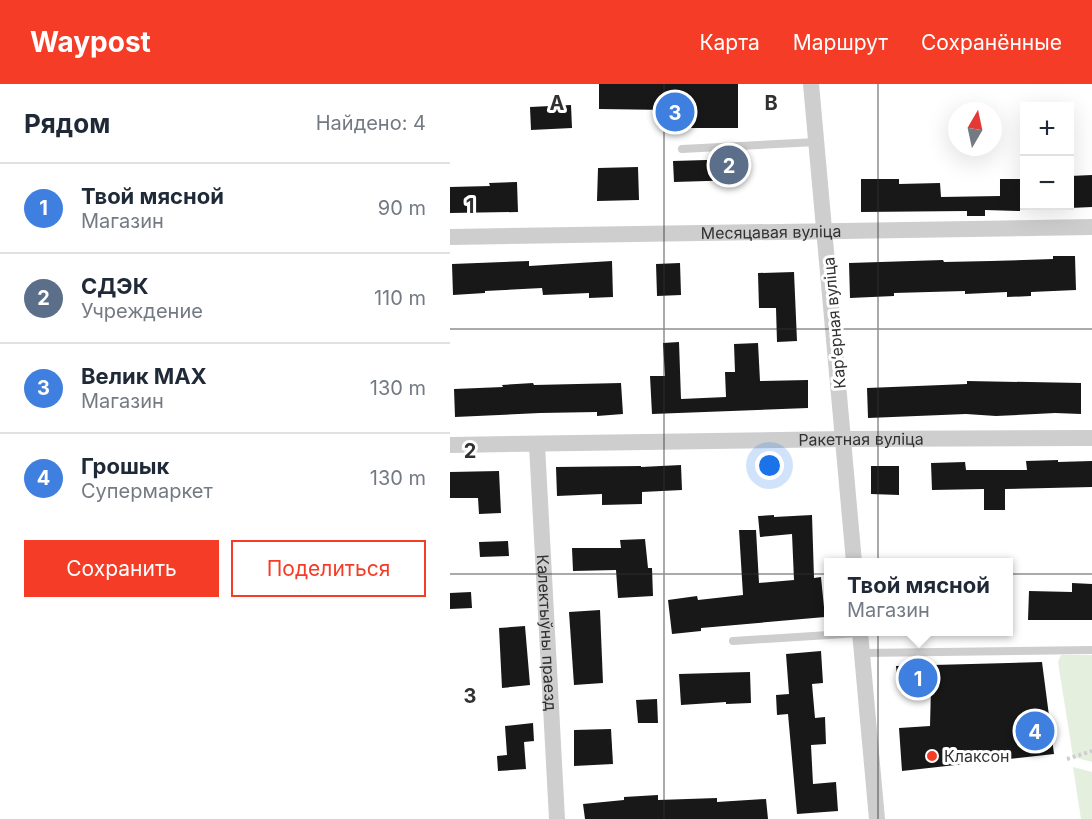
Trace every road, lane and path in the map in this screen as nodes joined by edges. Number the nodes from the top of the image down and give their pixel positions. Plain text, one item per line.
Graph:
1 (811, 84) edge
2 (817, 142) junction
3 (682, 149) dead end
4 (1092, 226) edge
5 (826, 230) junction
6 (450, 237) edge
7 (1092, 438) edge
8 (844, 439) junction
9 (537, 445) junction
10 (450, 446) edge
11 (854, 558) edge
12 (824, 635) edge
13 (860, 636) edge
14 (733, 641) dead end
15 (1092, 650) edge
16 (862, 653) junction
17 (1092, 752) edge
18 (1067, 759) dead end
19 (557, 819) edge
20 (877, 819) edge

1 - 2 street, Карʼерная вуліца
2 - 3 lane
2 - 5 street, Карʼерная вуліца
4 - 5 street, Месяцавая вуліца
5 - 6 street, Месяцавая вуліца
5 - 8 street, Карʼерная вуліца
7 - 8 street, Ракетная вуліца
8 - 9 street, Ракетная вуліца
8 - 11 street, Карʼерная вуліца
9 - 10 street, Ракетная вуліца
9 - 19 street, Калектыўны праезд
12 - 14 lane
13 - 16 street
15 - 16 lane
16 - 20 street
17 - 18 path

